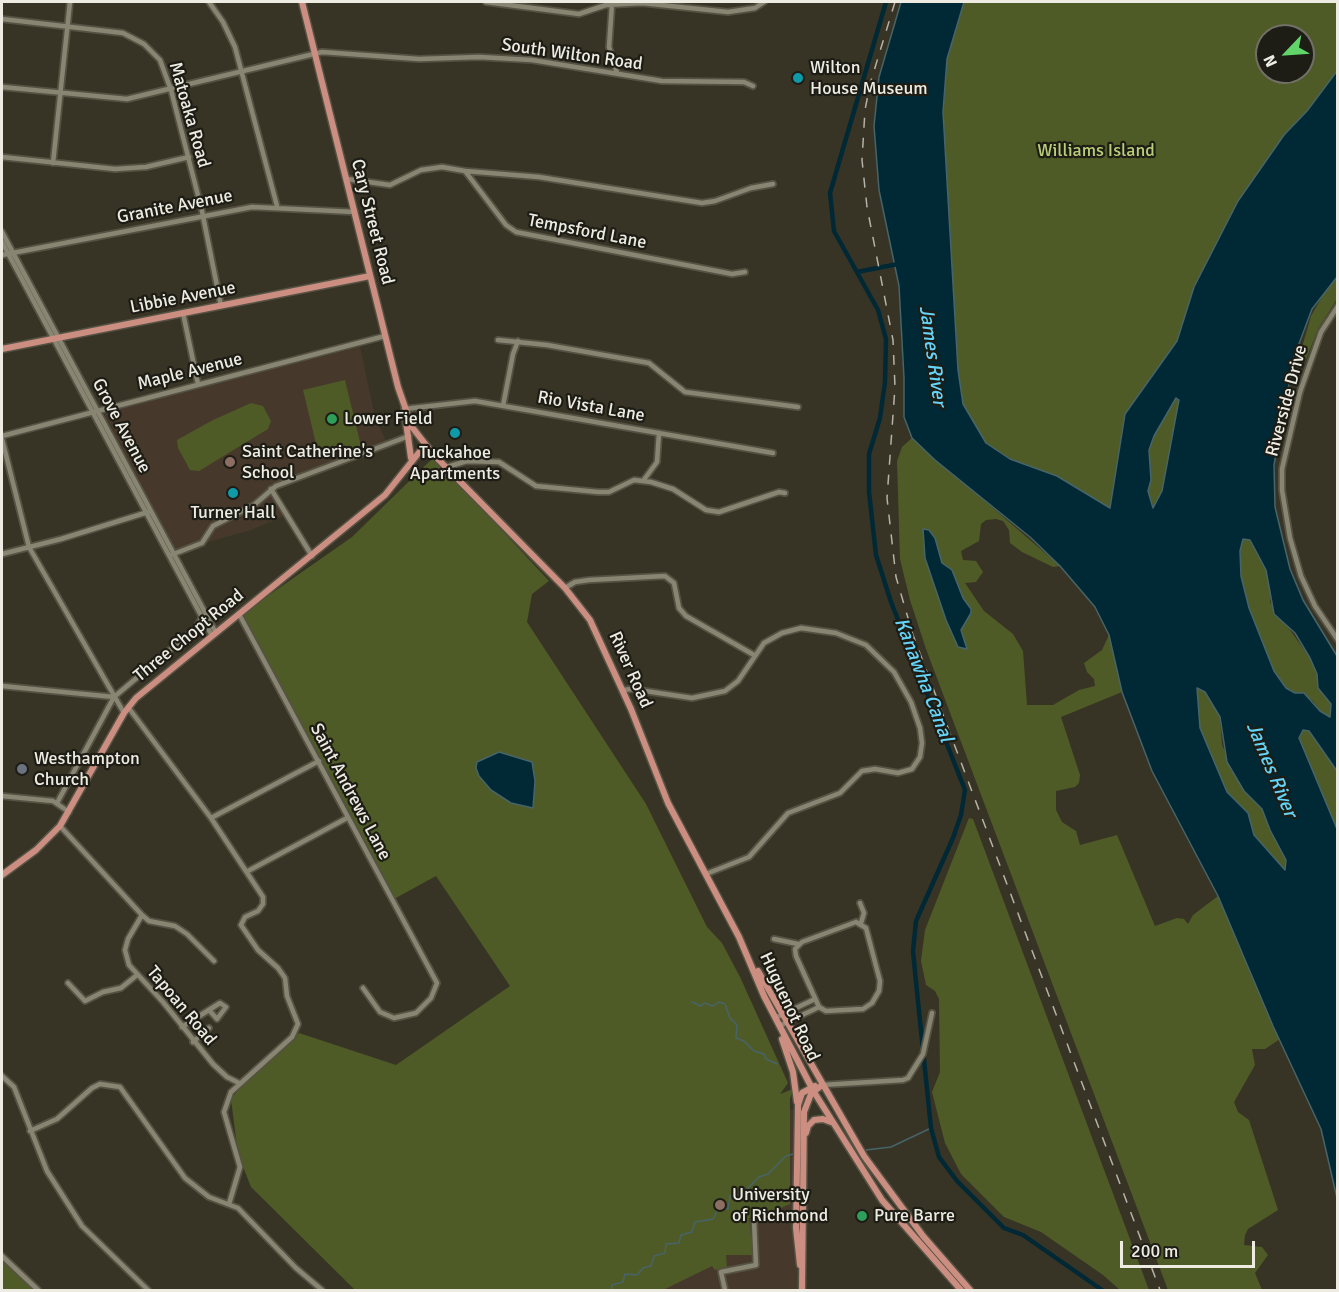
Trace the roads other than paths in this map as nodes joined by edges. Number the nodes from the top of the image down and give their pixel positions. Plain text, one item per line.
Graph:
1 (70, 2) edge
2 (208, 2) edge
3 (302, 2) edge
4 (486, 2) edge
5 (764, 2) edge
6 (612, 3) edge
7 (2, 19) edge
8 (67, 26) junction
9 (315, 53) junction
10 (243, 73) junction
11 (617, 73) junction
12 (753, 86) dead end
13 (2, 87) edge
14 (171, 90) junction
15 (61, 94) junction
16 (189, 157) junction
17 (2, 158) edge
18 (53, 163) junction
19 (465, 171) junction
20 (347, 179) junction
21 (773, 184) dead end
22 (277, 206) junction
23 (355, 212) junction
24 (203, 215) junction
25 (2, 232) edge
26 (2, 242) edge
27 (10, 253) junction
28 (2, 255) edge
29 (745, 272) dead end
30 (370, 276) junction
31 (221, 306) junction
32 (1338, 306) edge
33 (183, 313) junction
34 (385, 336) junction
35 (56, 338) junction
36 (498, 340) dead end
37 (518, 341) junction
38 (2, 349) edge
39 (198, 384) junction
40 (503, 406) junction
41 (798, 407) dead end
42 (404, 409) junction
43 (95, 410) junction
44 (659, 433) junction
45 (409, 436) junction
46 (2, 437) edge
47 (425, 445) junction
48 (773, 453) dead end
49 (411, 461) junction
50 (447, 467) junction
51 (643, 481) junction
52 (271, 489) junction
53 (785, 493) dead end
54 (148, 512) junction
55 (29, 547) junction
56 (2, 554) edge
57 (171, 555) junction
58 (312, 556) junction
59 (565, 588) junction
60 (239, 615) junction
61 (202, 617) junction
62 (214, 634) junction
63 (1338, 640) edge
64 (754, 655) junction
65 (2, 686) edge
66 (623, 690) junction
67 (114, 697) junction
68 (128, 706) junction
69 (124, 713) junction
70 (319, 761) junction
71 (2, 796) edge
72 (57, 803) junction
73 (69, 812) junction
74 (211, 818) junction
75 (347, 818) junction
76 (60, 826) junction
77 (248, 871) junction
78 (706, 874) junction
79 (2, 875) edge
80 (860, 903) dead end
81 (142, 915) junction
82 (861, 923) junction
83 (774, 939) dead end
84 (798, 944) junction
85 (746, 950) joint
86 (214, 962) dead end
87 (137, 975) junction
88 (68, 983) dead end
89 (363, 988) dead end
90 (815, 999) junction
91 (819, 1007) junction
92 (209, 1010) dead end
93 (932, 1013) dead end
94 (778, 1017) junction
95 (782, 1024) junction
96 (182, 1027) junction
97 (209, 1028) dead end
98 (194, 1042) junction
99 (2, 1076) edge
100 (239, 1083) junction
101 (822, 1085) junction
102 (812, 1090) junction
103 (798, 1105) junction
104 (831, 1122) junction
105 (30, 1131) junction
106 (804, 1157) junction
107 (230, 1204) junction
108 (804, 1205) junction
109 (796, 1213) junction
110 (754, 1221) dead end
111 (2, 1256) edge
112 (802, 1276) junction
113 (38, 1290) edge
114 (148, 1290) edge
115 (322, 1290) edge
116 (725, 1290) edge
117 (802, 1290) edge
118 (966, 1290) edge

1 - 8 street
2 - 10 street
3 - 9 main road, Cary Street Road
4 - 6 street
5 - 6 street
6 - 11 street
7 - 8 street, Matoaka Road
8 - 14 street, Matoaka Road
8 - 15 street
9 - 10 street, South Wilton Road
9 - 11 street, South Wilton Road
9 - 20 main road, Cary Street Road
10 - 14 street, South Wilton Road
10 - 22 street
11 - 12 street, South Wilton Road
13 - 15 street, South Wilton Road
14 - 15 street, South Wilton Road
14 - 16 street, Matoaka Road
15 - 18 street
16 - 18 street
16 - 24 street, Matoaka Road
17 - 18 street
19 - 20 street
19 - 21 street
19 - 29 street, Tempsford Lane
20 - 23 main road, Cary Street Road
22 - 23 street, Granite Avenue
22 - 24 street, Granite Avenue
23 - 30 main road, Cary Street Road
24 - 27 street, Granite Avenue
24 - 31 street, Matoaka Road
25 - 27 street, Grove Avenue
26 - 27 street, Grove Avenue
27 - 28 street, Granite Avenue
27 - 35 street, Grove Avenue
30 - 31 main road, Libbie Avenue
30 - 34 main road, Cary Street Road
31 - 33 main road, Libbie Avenue
32 - 63 street, Riverside Drive
33 - 35 main road, Libbie Avenue
33 - 39 street
34 - 39 street, Maple Avenue
34 - 42 main road, Cary Street Road
35 - 38 main road, Libbie Avenue
35 - 43 street, Grove Avenue
36 - 37 street
37 - 40 street
37 - 41 street
39 - 43 street, Maple Avenue
40 - 42 street, Rio Vista Lane
40 - 44 street, Rio Vista Lane
42 - 45 main road
42 - 47 main road, Cary Street Road
43 - 46 street, Maple Avenue
43 - 54 street, Grove Avenue
44 - 48 street, Rio Vista Lane
44 - 51 street
45 - 49 main road
45 - 52 street
46 - 55 street
47 - 49 main road, Three Chopt Road
47 - 50 main road, River Road
49 - 58 main road, Three Chopt Road
50 - 51 street
50 - 59 main road, River Road
51 - 53 street
52 - 57 street
52 - 58 street
54 - 55 street
54 - 57 street, Grove Avenue
55 - 56 street
55 - 67 street
57 - 61 street, Grove Avenue
57 - 62 street, Grove Avenue
58 - 60 main road, Three Chopt Road
59 - 64 street
59 - 66 main road, River Road
60 - 62 main road, Three Chopt Road
60 - 70 street, Saint Andrews Lane
61 - 62 street, Grove Avenue
61 - 67 street
62 - 68 main road, Three Chopt Road
64 - 66 street
64 - 78 street
65 - 67 street
66 - 78 main road, River Road
67 - 69 street
67 - 72 street
68 - 69 main road, Three Chopt Road
68 - 74 street
69 - 73 main road, Three Chopt Road
70 - 74 street
70 - 75 street, Saint Andrews Lane
71 - 72 street
72 - 73 street
73 - 76 main road, Three Chopt Road
74 - 77 street
75 - 77 street
75 - 89 street, Saint Andrews Lane
76 - 79 main road, Three Chopt Road
76 - 81 street
77 - 100 street
78 - 85 main road, River Road
80 - 82 street
81 - 86 street
81 - 87 street, Tapoan Road
82 - 84 street
82 - 91 street
83 - 84 street
84 - 90 street
85 - 94 main road, Huguenot Road
87 - 88 street
87 - 96 street, Tapoan Road
90 - 91 street
90 - 94 street
91 - 95 street
92 - 96 street
93 - 101 street
94 - 95 main road, Huguenot Road
94 - 103 main road
95 - 101 main road, Huguenot Road
95 - 102 main road, Huguenot Road
96 - 98 street, Tapoan Road
97 - 98 street
98 - 100 street, Tapoan Road
99 - 105 street
100 - 107 street
101 - 102 main road
101 - 118 main road, Huguenot Road
102 - 103 main road
102 - 104 main road, Huguenot Road
102 - 106 main road
103 - 109 main road
104 - 106 main road
104 - 118 main road, Huguenot Road
105 - 107 street
105 - 114 street
106 - 108 main road
107 - 115 street
108 - 109 main road
108 - 112 main road
109 - 112 main road
110 - 116 street
111 - 113 street
112 - 117 main road

